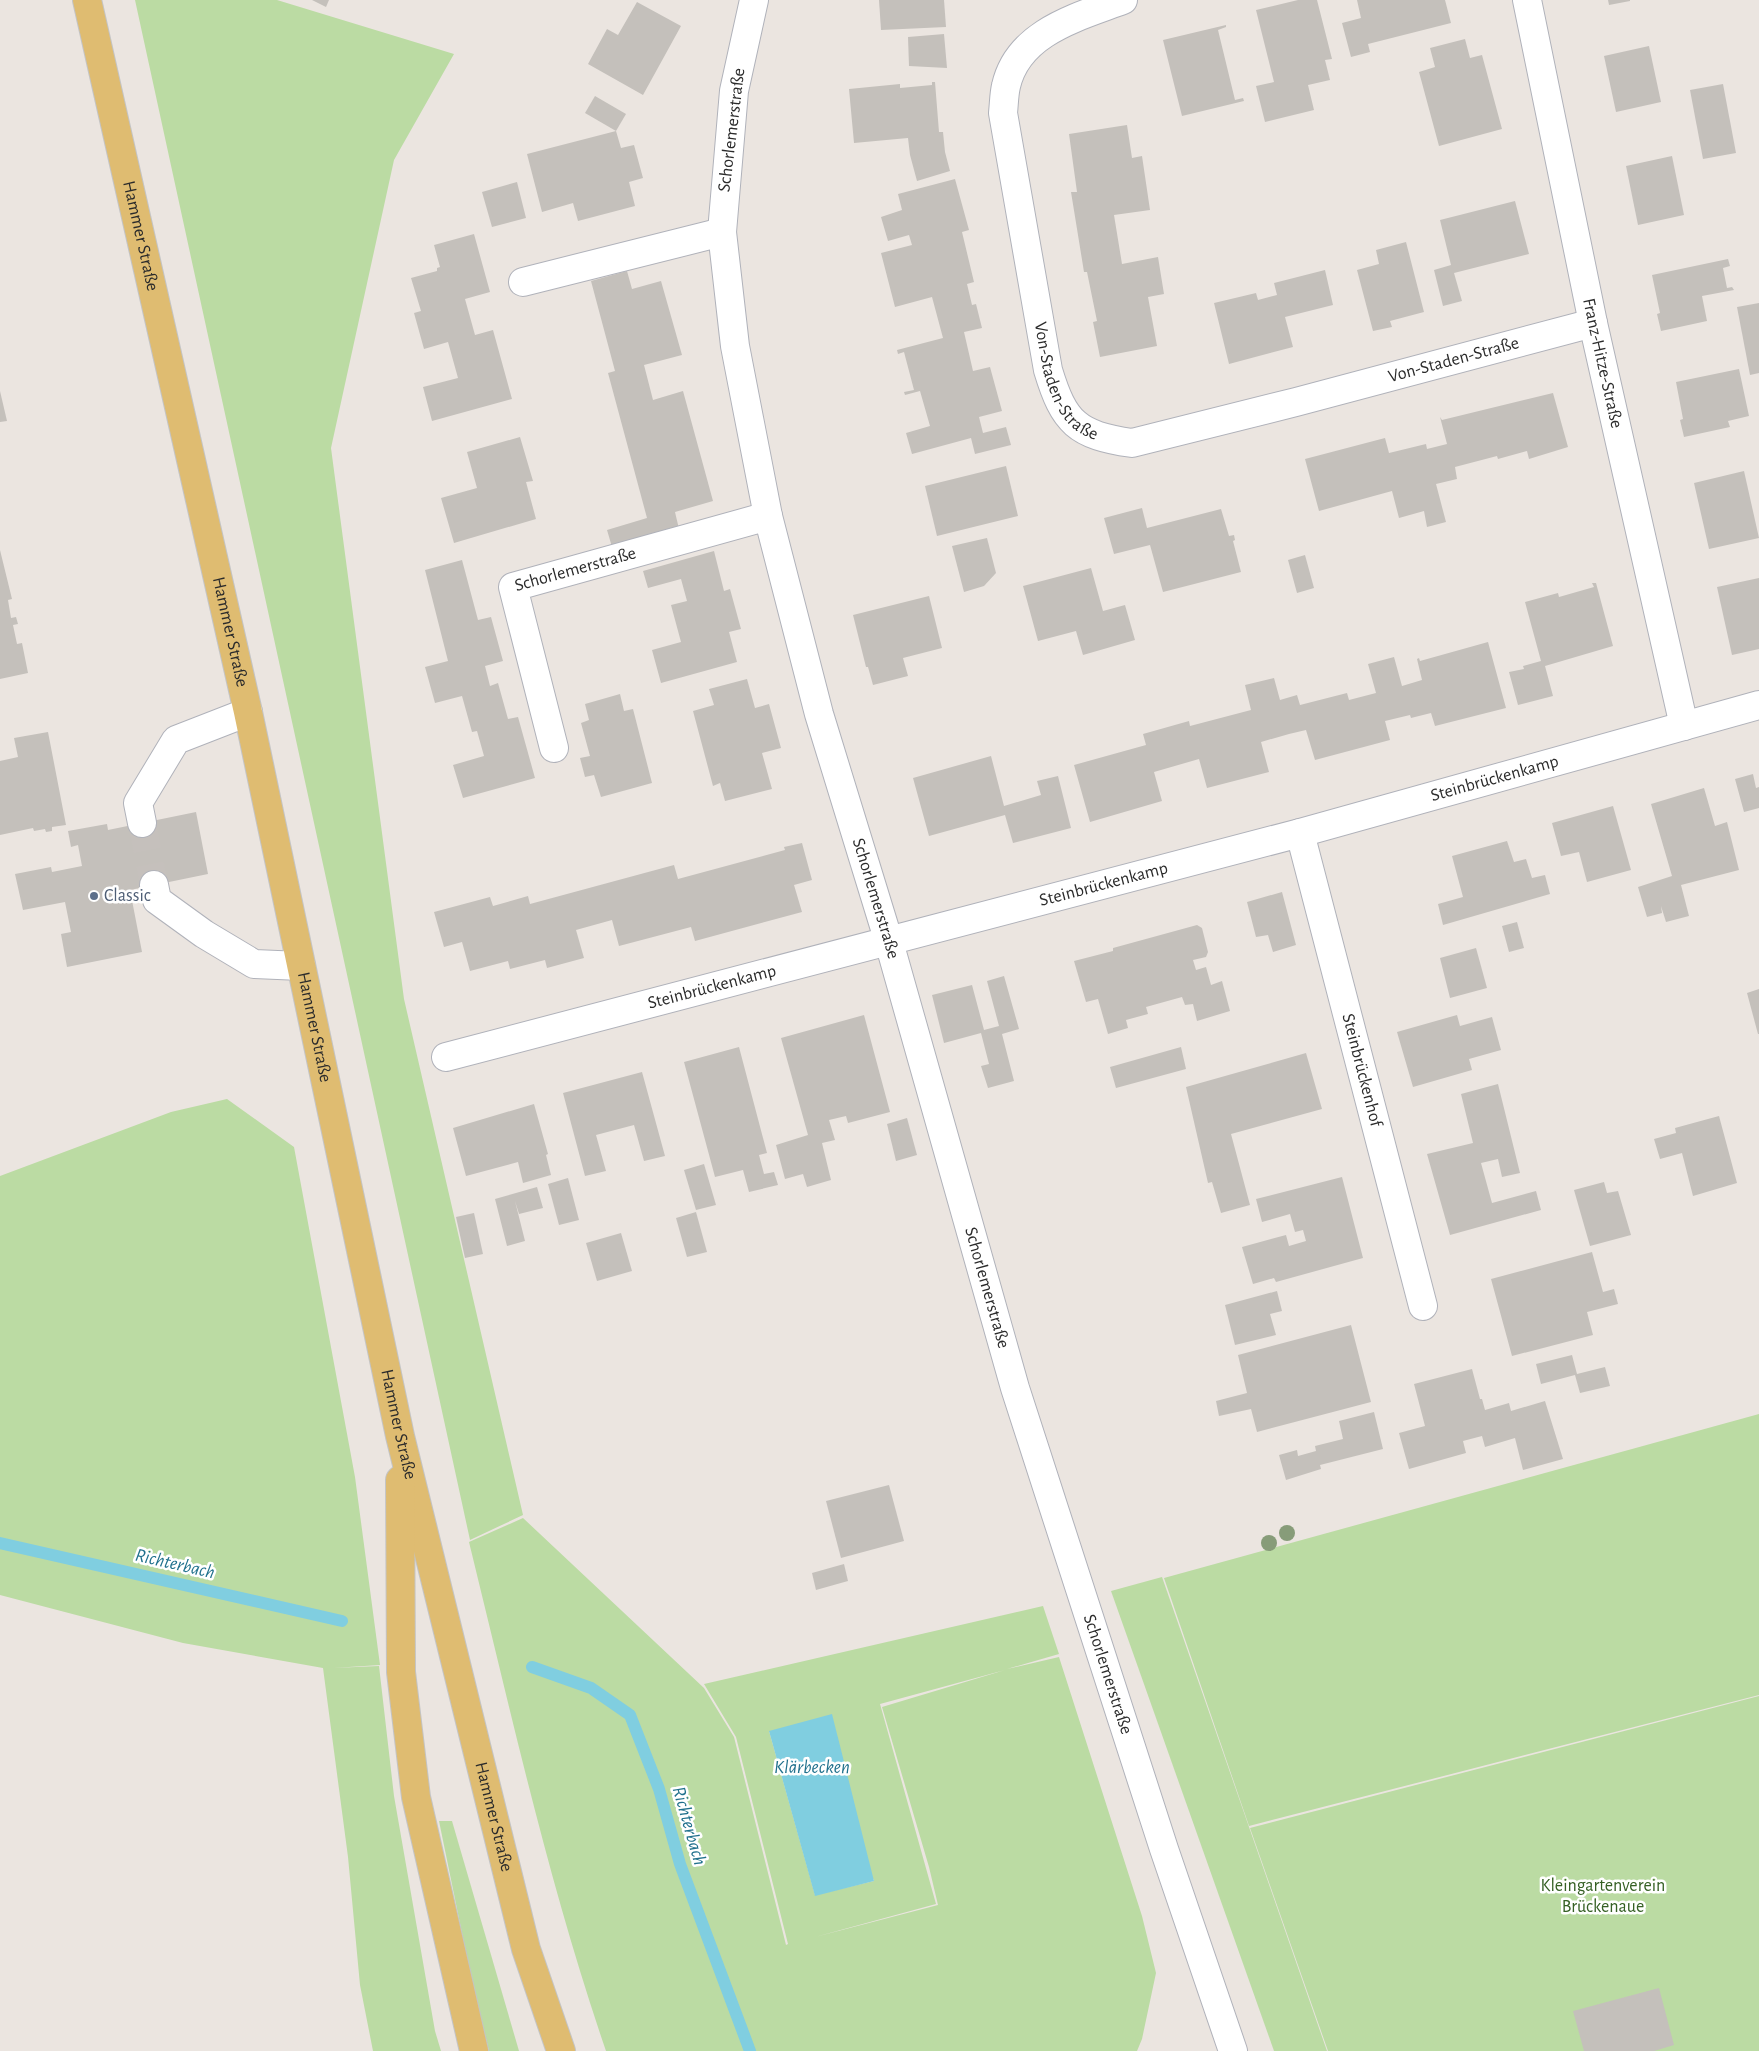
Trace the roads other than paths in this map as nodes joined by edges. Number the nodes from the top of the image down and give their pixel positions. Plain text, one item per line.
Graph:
1 (87, 0) edge
2 (754, 0) edge
3 (1123, 0) edge
4 (1527, 0) edge
5 (722, 232) junction
6 (523, 282) dead end
7 (1593, 323) junction
8 (768, 516) junction
9 (1759, 705) edge
10 (248, 712) junction
11 (1684, 726) junction
12 (554, 748) dead end
13 (142, 823) tunnel mouth
14 (1300, 833) junction
15 (154, 885) tunnel mouth
16 (889, 942) junction
17 (301, 966) junction
18 (446, 1057) dead end
19 (1423, 1306) dead end
20 (400, 1436) junction
21 (474, 2051) edge
22 (561, 2051) edge
23 (1233, 2051) edge

1 - 10 main road, Hammer Straße
2 - 5 street, Schorlemerstraße
3 - 7 street, Von-Staden-Straße
4 - 7 street, Franz-Hitze-Straße
5 - 6 street
5 - 8 street, Schorlemerstraße
7 - 11 street, Franz-Hitze-Straße
8 - 12 street, Schorlemerstraße
8 - 16 street, Schorlemerstraße
9 - 11 street, Steinbrückenkamp
10 - 13 street
10 - 17 main road, Hammer Straße
11 - 14 street, Steinbrückenkamp
14 - 16 street, Steinbrückenkamp
14 - 19 street, Steinbrückenhof
15 - 17 street
16 - 18 street, Steinbrückenkamp
16 - 23 street, Schorlemerstraße
17 - 20 main road, Hammer Straße
20 - 21 main road
20 - 22 main road, Hammer Straße

